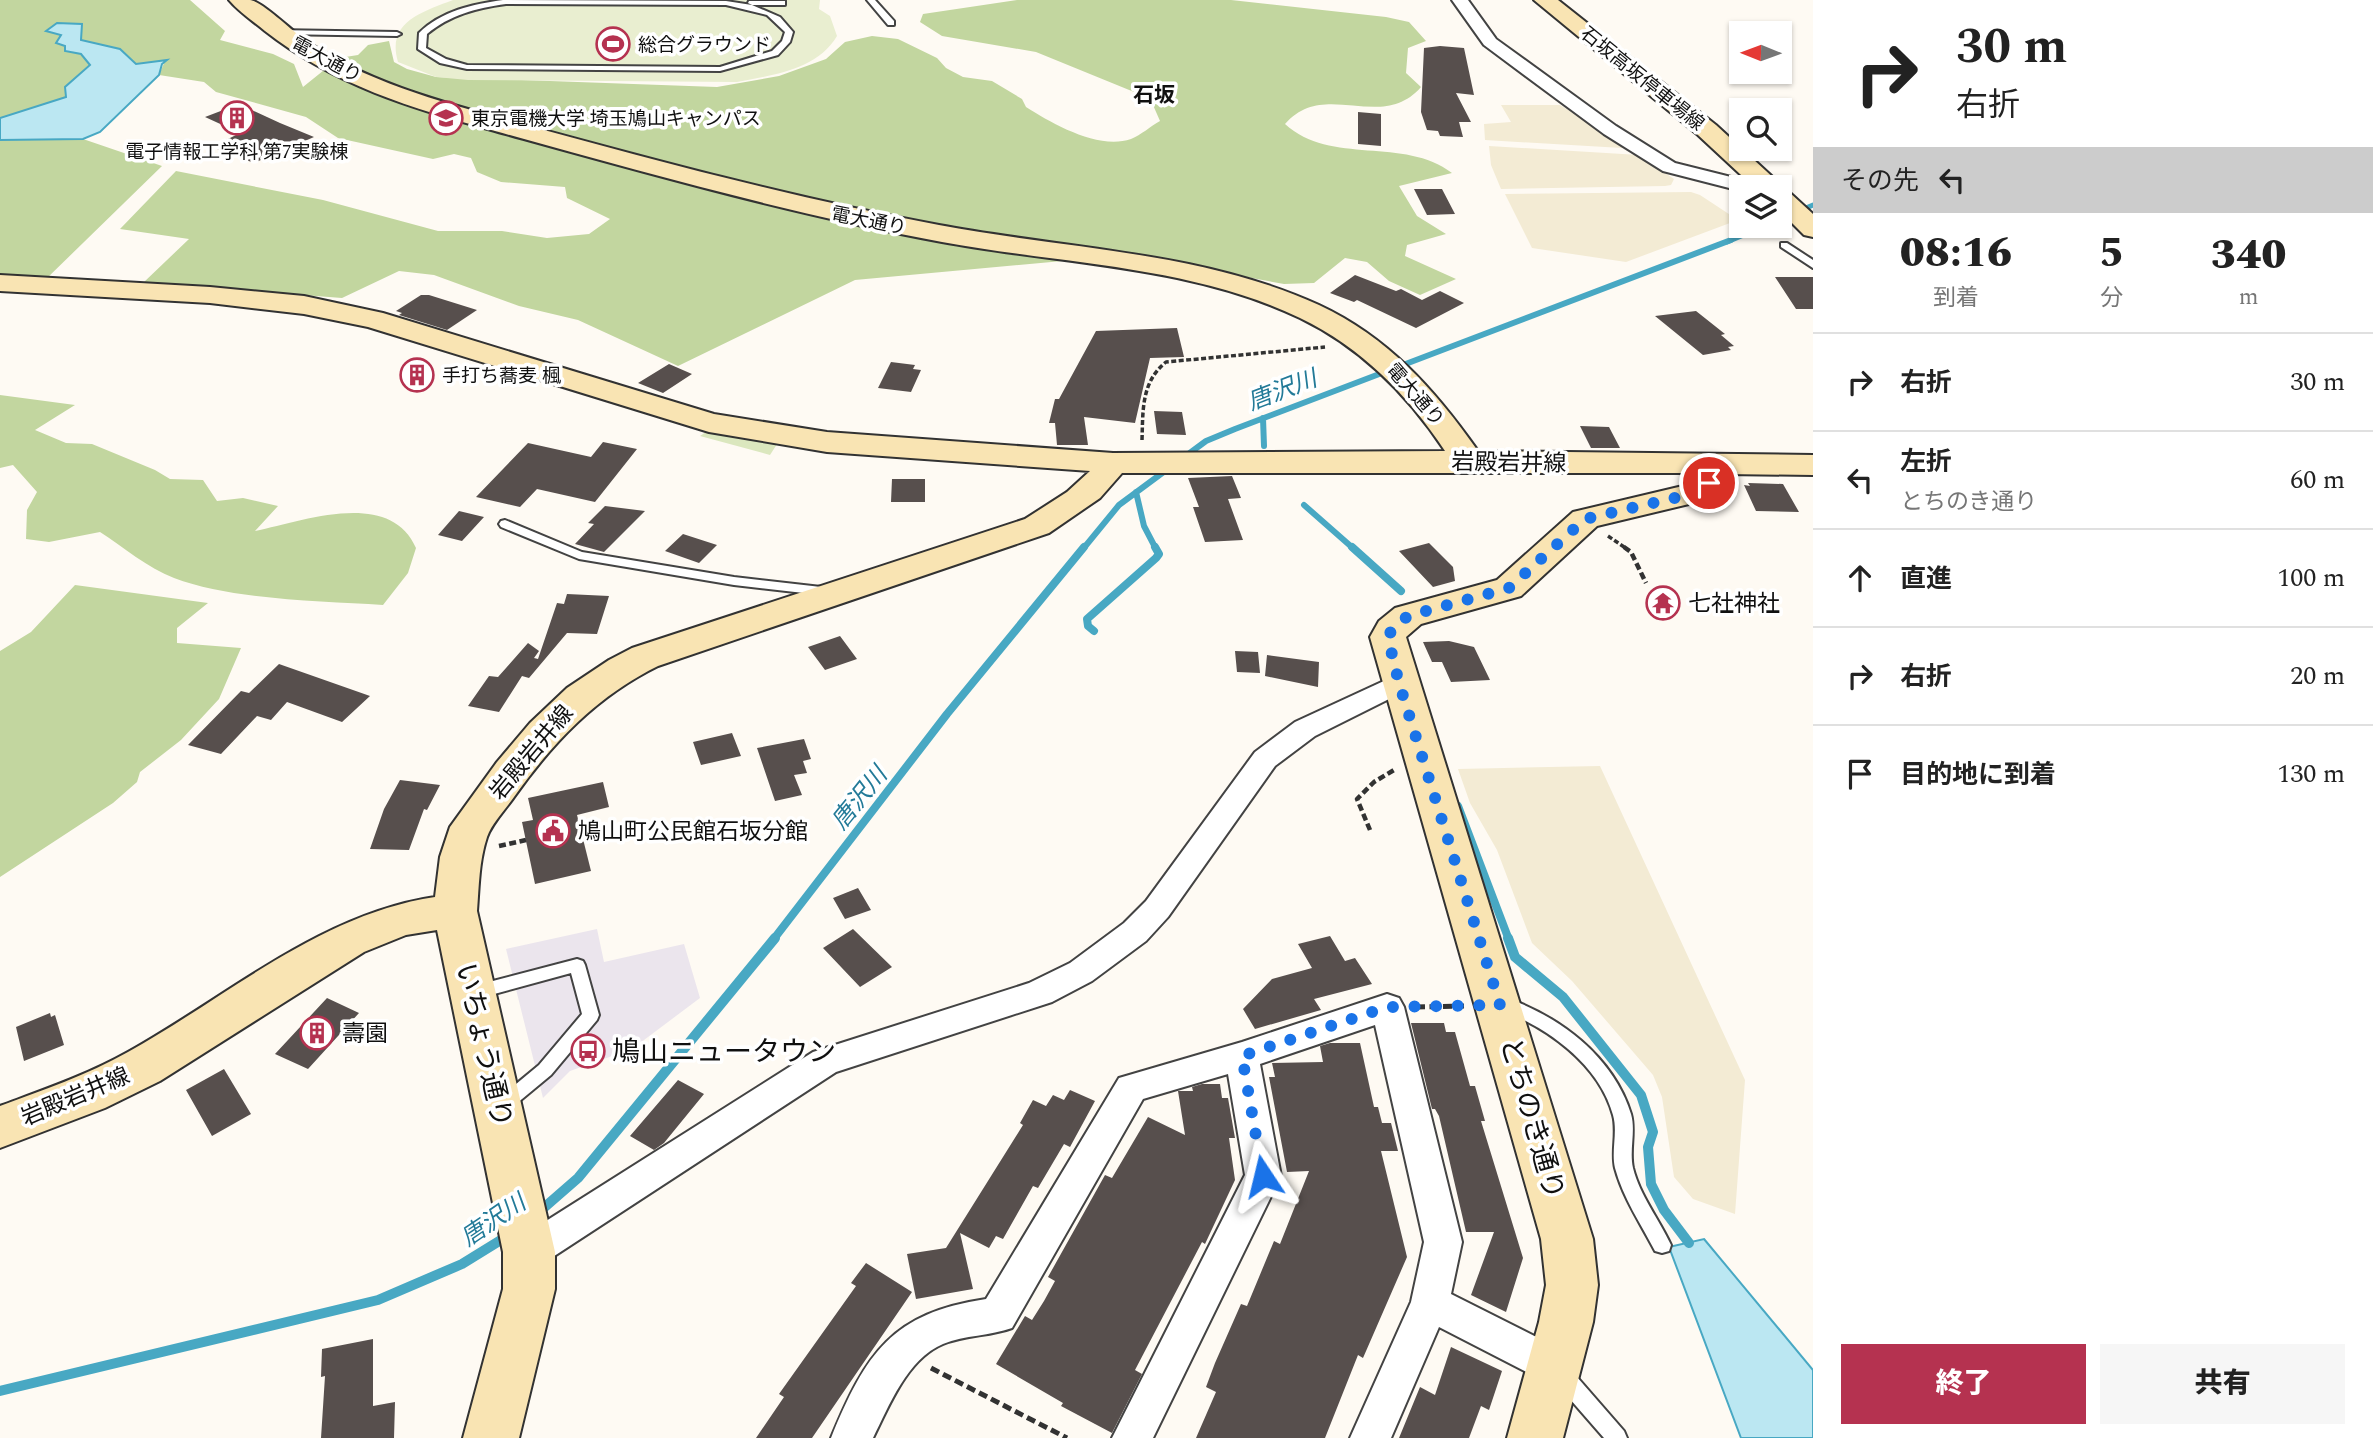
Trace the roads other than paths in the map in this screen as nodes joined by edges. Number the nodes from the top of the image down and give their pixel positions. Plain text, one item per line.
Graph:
1 (240, 0) edge
2 (871, 0) edge
3 (1460, 0) edge
4 (1545, 0) edge
5 (463, 2) dead end
6 (506, 2) junction
7 (726, 3) junction
8 (782, 3) dead end
9 (891, 23) dead end
10 (278, 32) junction
11 (397, 34) dead end
12 (1755, 175) edge
13 (1729, 182) edge
14 (1792, 209) edge
15 (1811, 227) edge
16 (1784, 245) dead end
17 (1813, 265) edge
18 (0, 283) edge
19 (1468, 461) junction
20 (1125, 462) junction
21 (1707, 465) junction
22 (1813, 465) edge
23 (505, 524) dead end
24 (835, 593) junction
25 (1399, 683) junction
26 (455, 911) junction
27 (472, 993) junction
28 (1499, 1004) junction
29 (1242, 1056) junction
30 (499, 1108) junction
31 (0, 1127) edge
32 (1662, 1245) dead end
33 (530, 1252) junction
34 (1430, 1303) junction
35 (1556, 1367) junction
36 (491, 1438) edge
37 (851, 1438) edge
38 (1132, 1438) edge
39 (1370, 1438) edge
40 (1535, 1438) edge
41 (1617, 1438) edge

1 - 10 street, 電大通り
2 - 9 lane
3 - 13 street
4 - 12 street, 石坂高坂停車場線
5 - 6 lane
6 - 7 lane
6 - 7 lane
7 - 8 lane
10 - 11 lane
10 - 19 street, 電大通り
14 - 15 street, 石坂高坂停車場線
16 - 17 lane
18 - 20 street, 岩殿岩井線
19 - 20 street, 岩殿岩井線
19 - 21 street, 岩殿岩井線
20 - 24 street, 岩殿岩井線
21 - 22 street, 岩殿岩井線
21 - 25 street, とちのき通り
23 - 24 lane
24 - 26 street, 岩殿岩井線
25 - 28 street, とちのき通り
25 - 33 street
26 - 27 street, いちょう通り
26 - 31 street, 岩殿岩井線
27 - 30 street, いちょう通り
27 - 30 lane
28 - 32 lane
28 - 35 street, とちのき通り
29 - 34 street
29 - 37 street
29 - 38 street
30 - 33 street, いちょう通り
33 - 36 street
34 - 35 street
34 - 39 street
35 - 40 street, とちのき通り
35 - 41 lane

